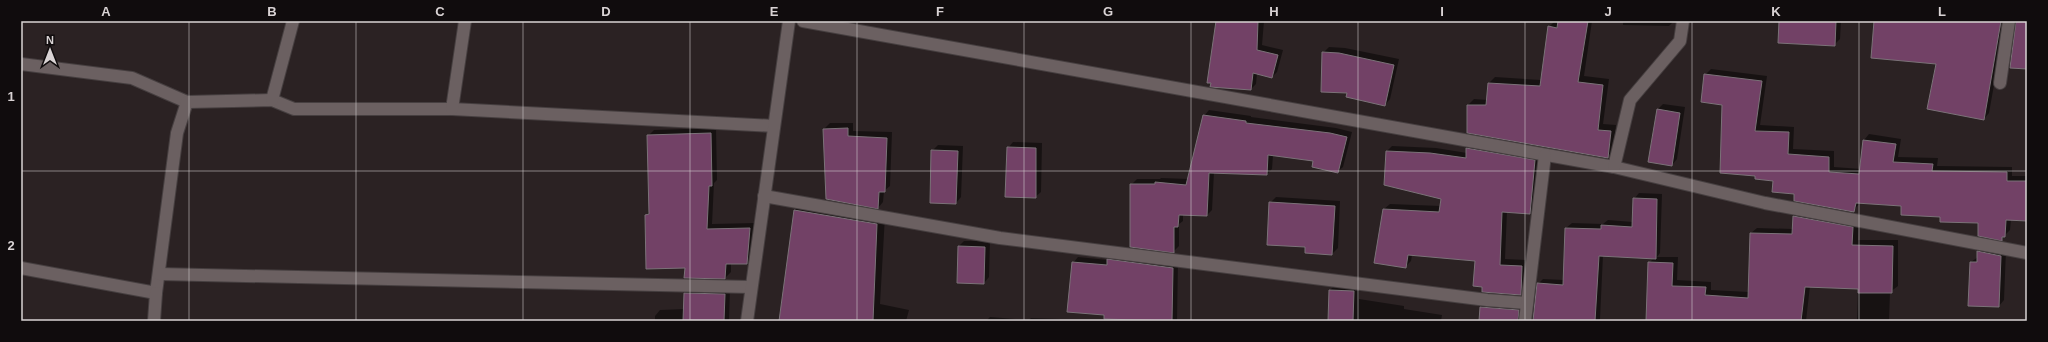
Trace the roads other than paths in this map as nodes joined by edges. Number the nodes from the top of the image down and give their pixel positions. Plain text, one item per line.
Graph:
1 (292, 21) edge
2 (465, 21) edge
3 (789, 21) edge
4 (803, 21) edge
5 (1683, 21) edge
6 (2009, 21) edge
7 (21, 64) edge
8 (2000, 83) dead end
9 (272, 100) junction
10 (187, 102) junction
11 (452, 109) junction
12 (774, 126) junction
13 (1545, 154) junction
14 (1614, 167) junction
15 (764, 196) junction
16 (2027, 253) edge
17 (21, 268) edge
18 (159, 274) junction
19 (751, 287) junction
20 (156, 293) junction
21 (1527, 303) junction
22 (154, 321) edge
23 (747, 321) edge
24 (1525, 321) edge

1 - 9 street
2 - 11 street
3 - 12 street
4 - 13 street
5 - 14 street
6 - 8 street
7 - 10 street
9 - 10 street
9 - 11 street
10 - 18 street
11 - 12 street
12 - 15 street
13 - 14 street
13 - 21 street
14 - 16 street
15 - 19 street
15 - 21 street
17 - 20 street
18 - 19 street
18 - 20 street
19 - 23 street
20 - 22 street
21 - 24 street

